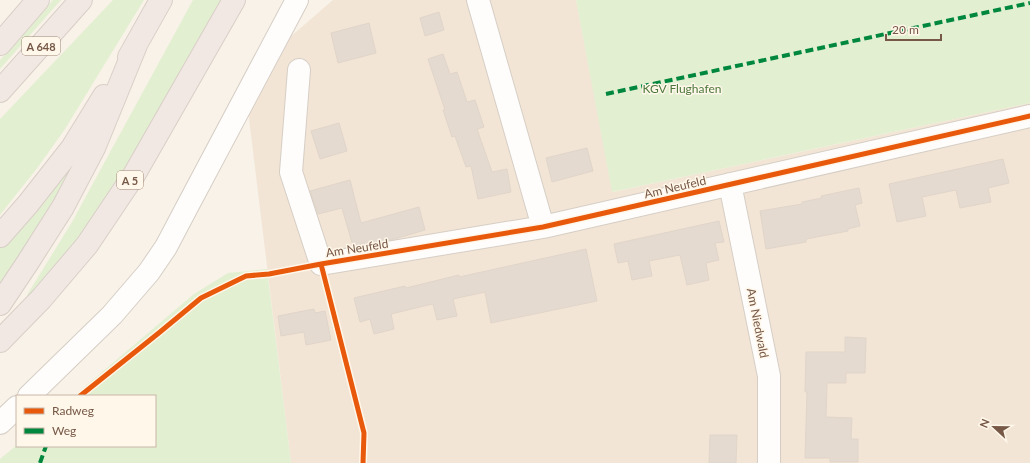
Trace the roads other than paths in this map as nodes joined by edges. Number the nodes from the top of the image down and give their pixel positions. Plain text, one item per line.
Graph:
1 (38, 0) edge
2 (81, 0) edge
3 (161, 0) edge
4 (234, 0) edge
5 (297, 0) edge
6 (478, 0) edge
7 (0, 44) edge
8 (136, 44) junction
9 (299, 70) dead end
10 (0, 91) edge
11 (1030, 116) edge
12 (730, 184) junction
13 (543, 227) junction
14 (0, 236) edge
15 (0, 304) edge
16 (0, 341) edge
17 (30, 395) edge
18 (16, 408) edge
19 (0, 423) edge
20 (769, 463) edge

1 - 7 highway, A 648
2 - 10 highway, A 648
3 - 8 highway
4 - 16 highway, A 5
5 - 17 street
6 - 13 street
8 - 14 highway
8 - 15 highway
9 - 13 street, Am Neufeld
11 - 12 street, Am Neufeld
12 - 13 street, Am Neufeld
12 - 20 street, Am Niedwald
18 - 19 street

